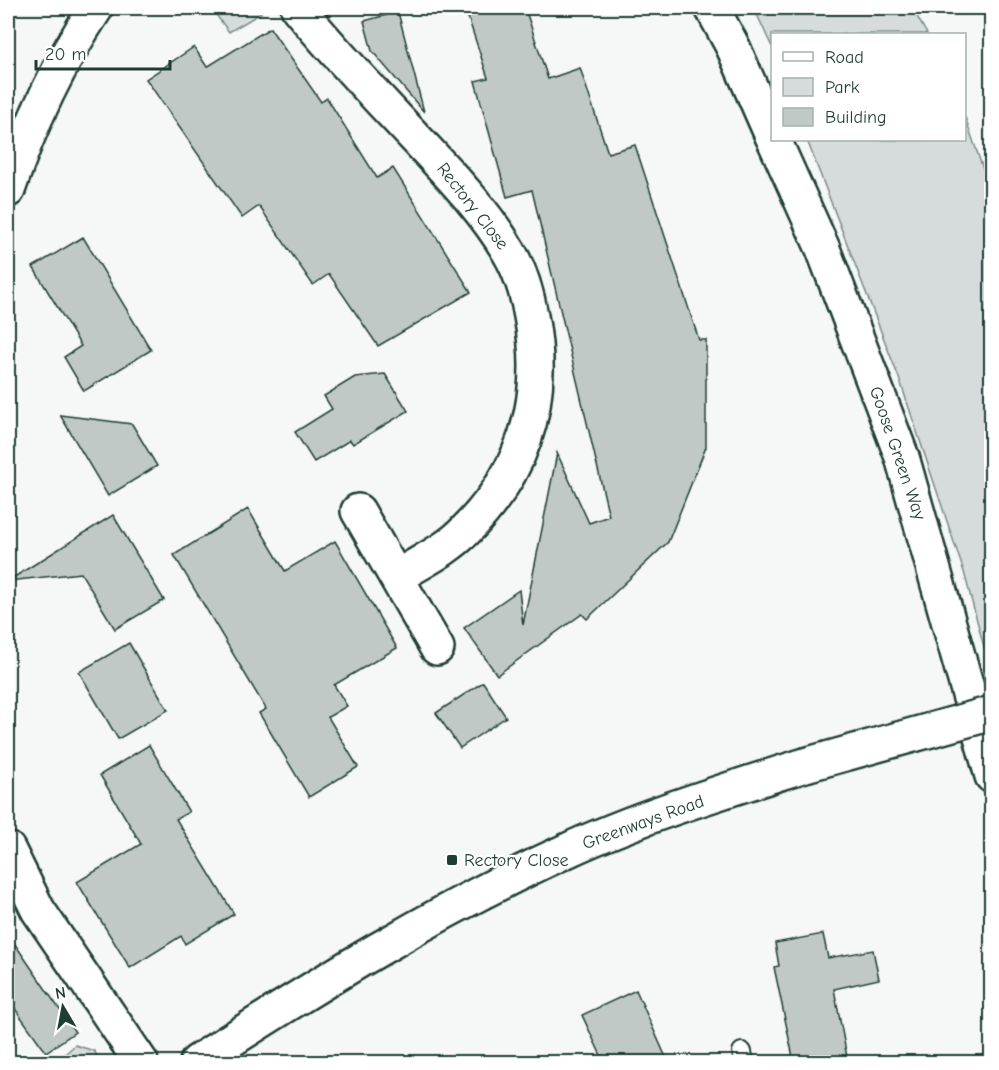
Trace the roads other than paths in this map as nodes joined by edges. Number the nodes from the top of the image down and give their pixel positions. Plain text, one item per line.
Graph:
1 (96, 8) edge
2 (298, 8) edge
3 (712, 8) edge
4 (771, 133) edge
5 (774, 141) edge
6 (8, 190) edge
7 (358, 511) dead end
8 (397, 577) junction
9 (437, 648) dead end
10 (992, 713) edge
11 (992, 776) edge
12 (8, 849) edge
13 (141, 1062) edge
14 (197, 1062) edge

1 - 6 street
2 - 8 street, Rectory Close
3 - 4 street, Goose Green Way
5 - 11 street, Goose Green Way
7 - 8 street
8 - 9 street
10 - 14 street, Greenways Road, bridge
12 - 13 street

